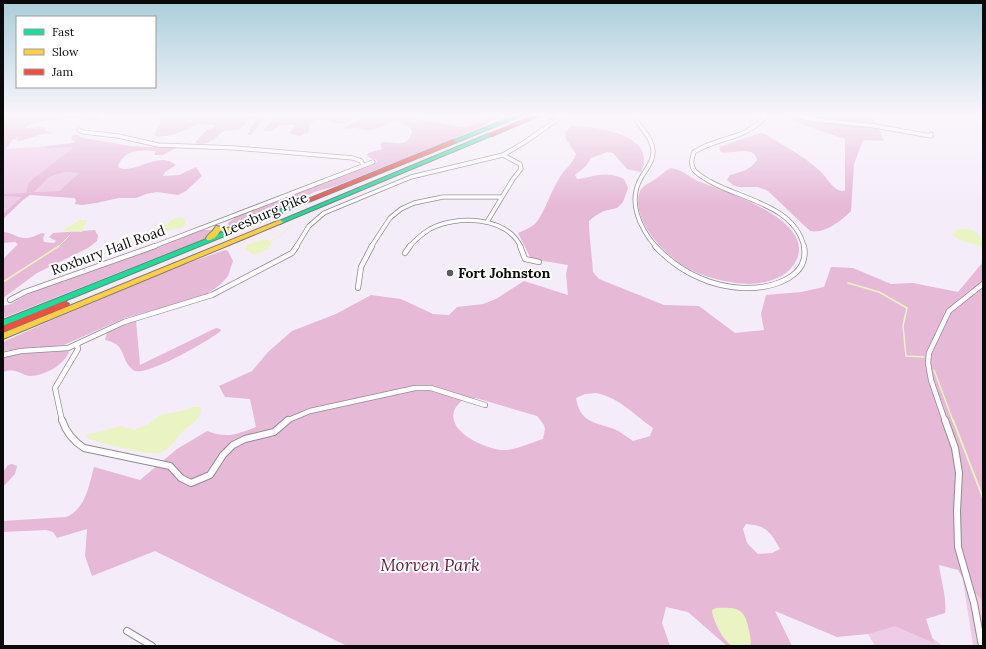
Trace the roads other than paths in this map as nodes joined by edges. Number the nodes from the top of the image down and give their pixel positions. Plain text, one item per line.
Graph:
1 (191, 146) edge
2 (441, 146) edge
3 (463, 146) edge
4 (518, 146) edge
5 (652, 146) edge
6 (705, 146) edge
7 (503, 155) junction
8 (373, 162) dead end
9 (363, 165) junction
10 (501, 197) junction
11 (260, 220) junction
12 (487, 222) junction
13 (217, 225) junction
14 (224, 234) junction
15 (193, 247) junction
16 (405, 253) dead end
17 (539, 262) dead end
18 (983, 284) edge
19 (358, 288) dead end
20 (10, 300) dead end
21 (3, 322) edge
22 (3, 329) edge
23 (3, 336) edge
24 (77, 345) junction
25 (3, 355) edge
26 (485, 405) dead end
27 (127, 631) dead end
28 (152, 646) edge
29 (982, 646) edge

1 - 9 street
2 - 11 highway, Leesburg Pike
3 - 23 highway, Leesburg Pike
4 - 7 street
5 - 6 street
7 - 10 street
7 - 24 street
8 - 9 street, Roxbury Hall Road
9 - 13 street, Roxbury Hall Road
10 - 12 street
10 - 19 street
11 - 13 highway
11 - 14 highway, Leesburg Pike
12 - 16 street
12 - 17 street
13 - 14 street
13 - 15 highway
13 - 20 street, Roxbury Hall Road
14 - 15 highway, Leesburg Pike
14 - 22 highway
15 - 21 highway, Leesburg Pike
18 - 29 street
24 - 25 street
24 - 26 street
27 - 28 street

